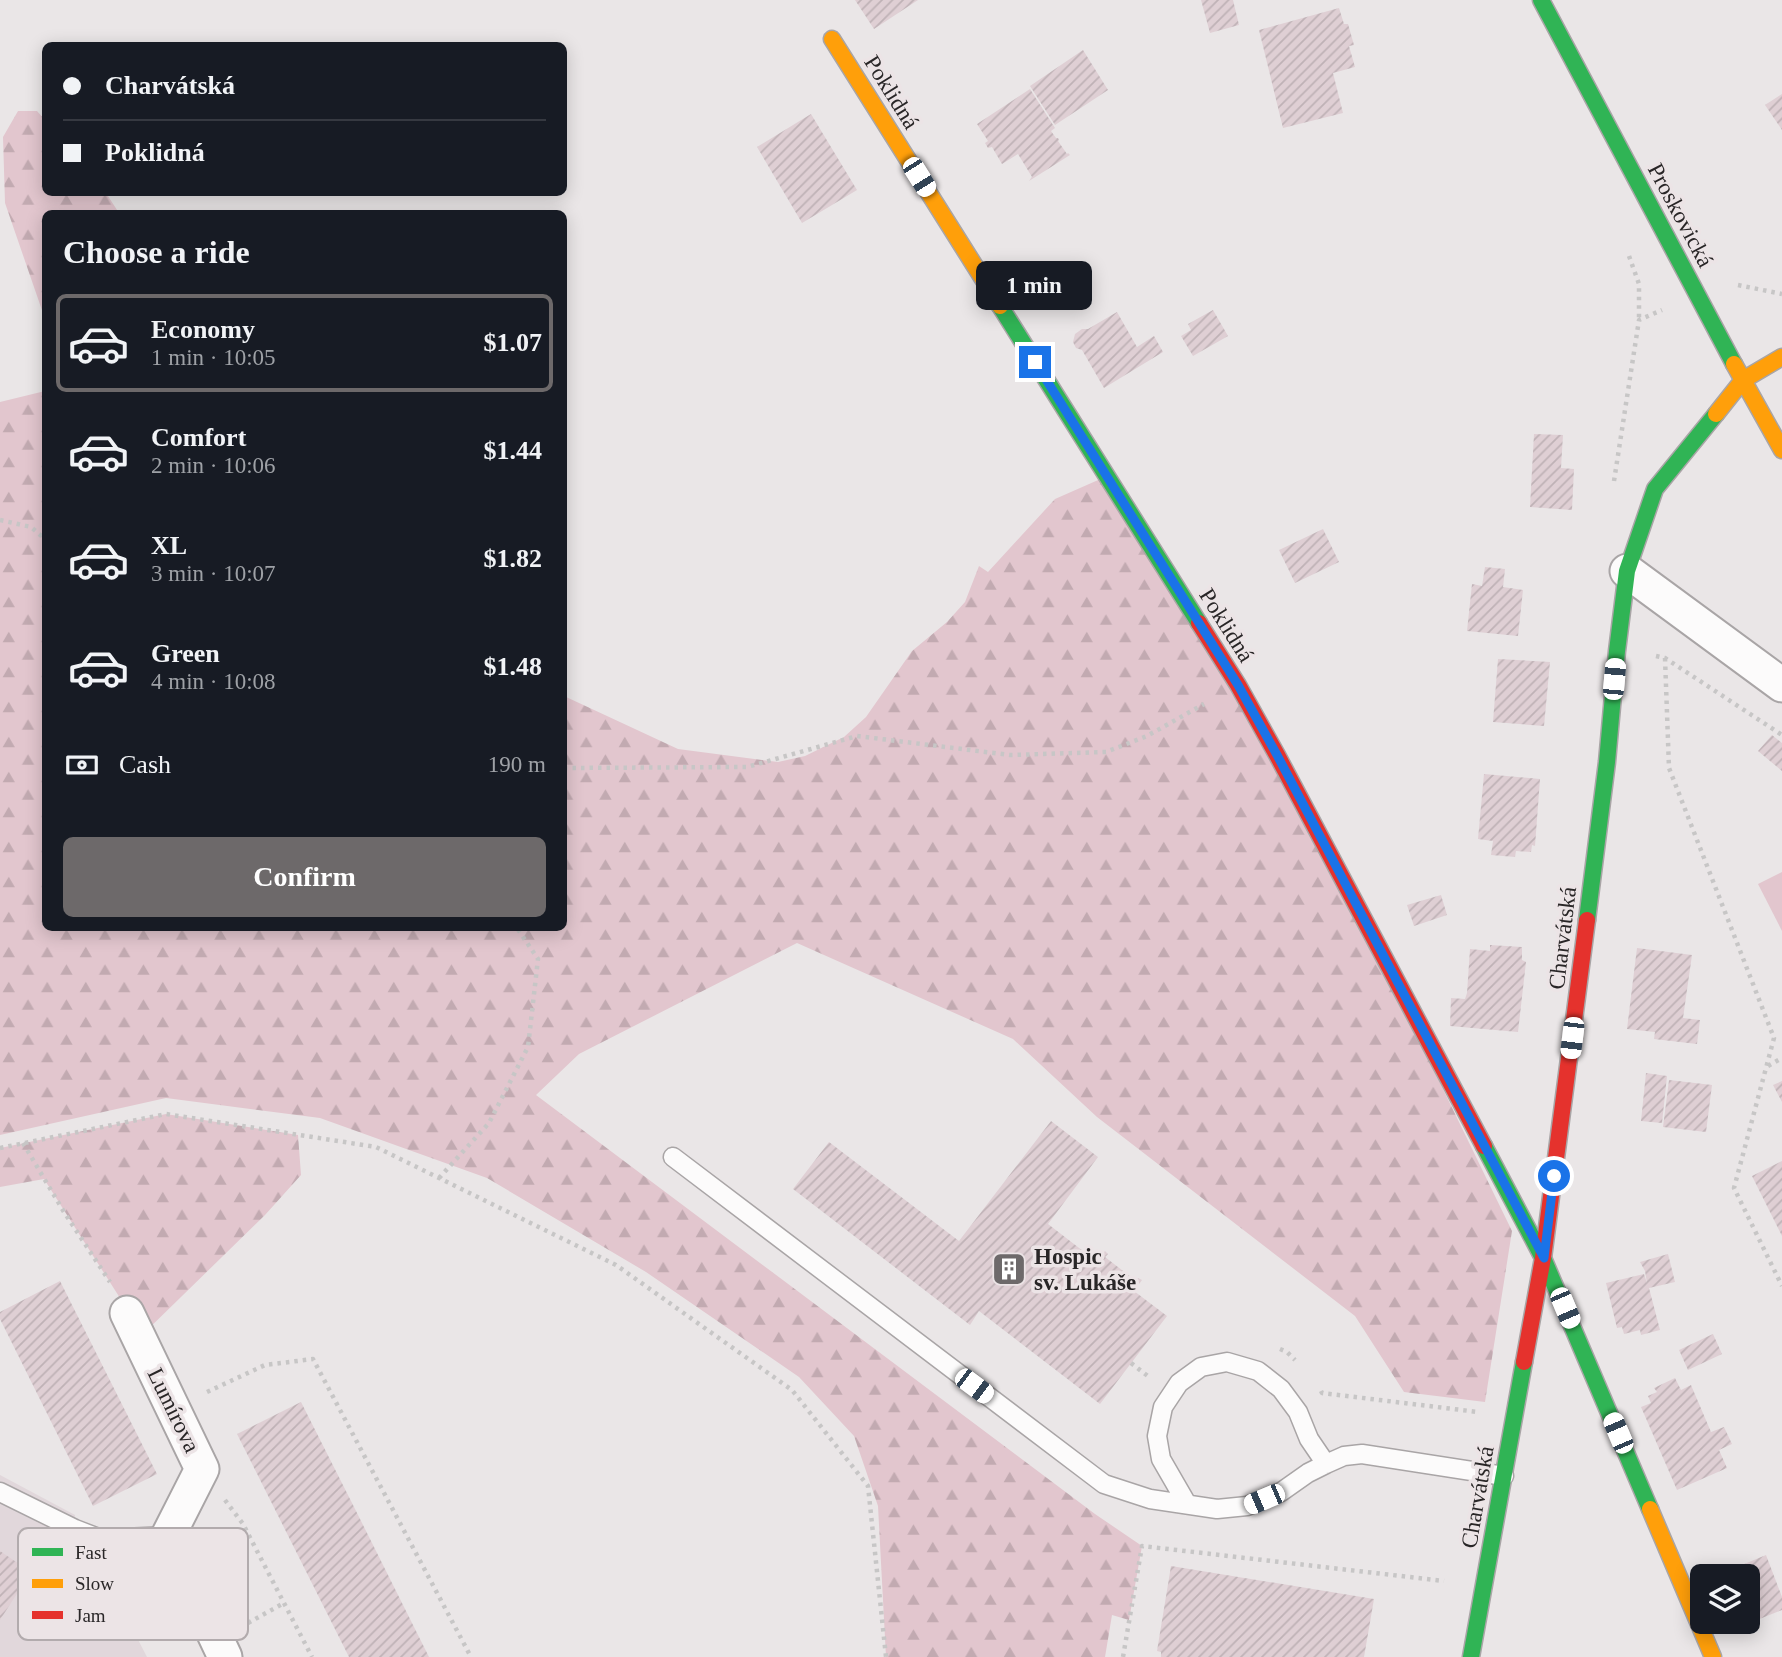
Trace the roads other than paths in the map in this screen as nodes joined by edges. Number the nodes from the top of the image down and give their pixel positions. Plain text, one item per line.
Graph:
1 (1541, 0) edge
2 (832, 39) dead end
3 (1782, 357) edge
4 (1743, 380) junction
5 (1782, 450) edge
6 (1627, 571) junction
7 (1782, 685) edge
8 (673, 1157) dead end
9 (1544, 1258) junction
10 (120, 1300) road end
11 (1326, 1464) junction
12 (1504, 1476) junction
13 (0, 1492) edge
14 (1187, 1504) junction
15 (73, 1528) edge
16 (172, 1528) edge
17 (217, 1640) edge
18 (225, 1657) edge
19 (1471, 1657) edge
20 (1713, 1657) edge

1 - 4 street, Proskovická
2 - 9 street, Poklidná
3 - 4 street
4 - 5 street, Proskovická
4 - 6 street, Charvátská
6 - 7 street
6 - 9 street, Charvátská
8 - 14 lane
9 - 12 street, Charvátská
9 - 20 street, Poklidná
10 - 16 street, Lumírova
11 - 12 lane
11 - 14 lane
11 - 14 lane
12 - 19 street, Charvátská
13 - 15 lane
17 - 18 street

